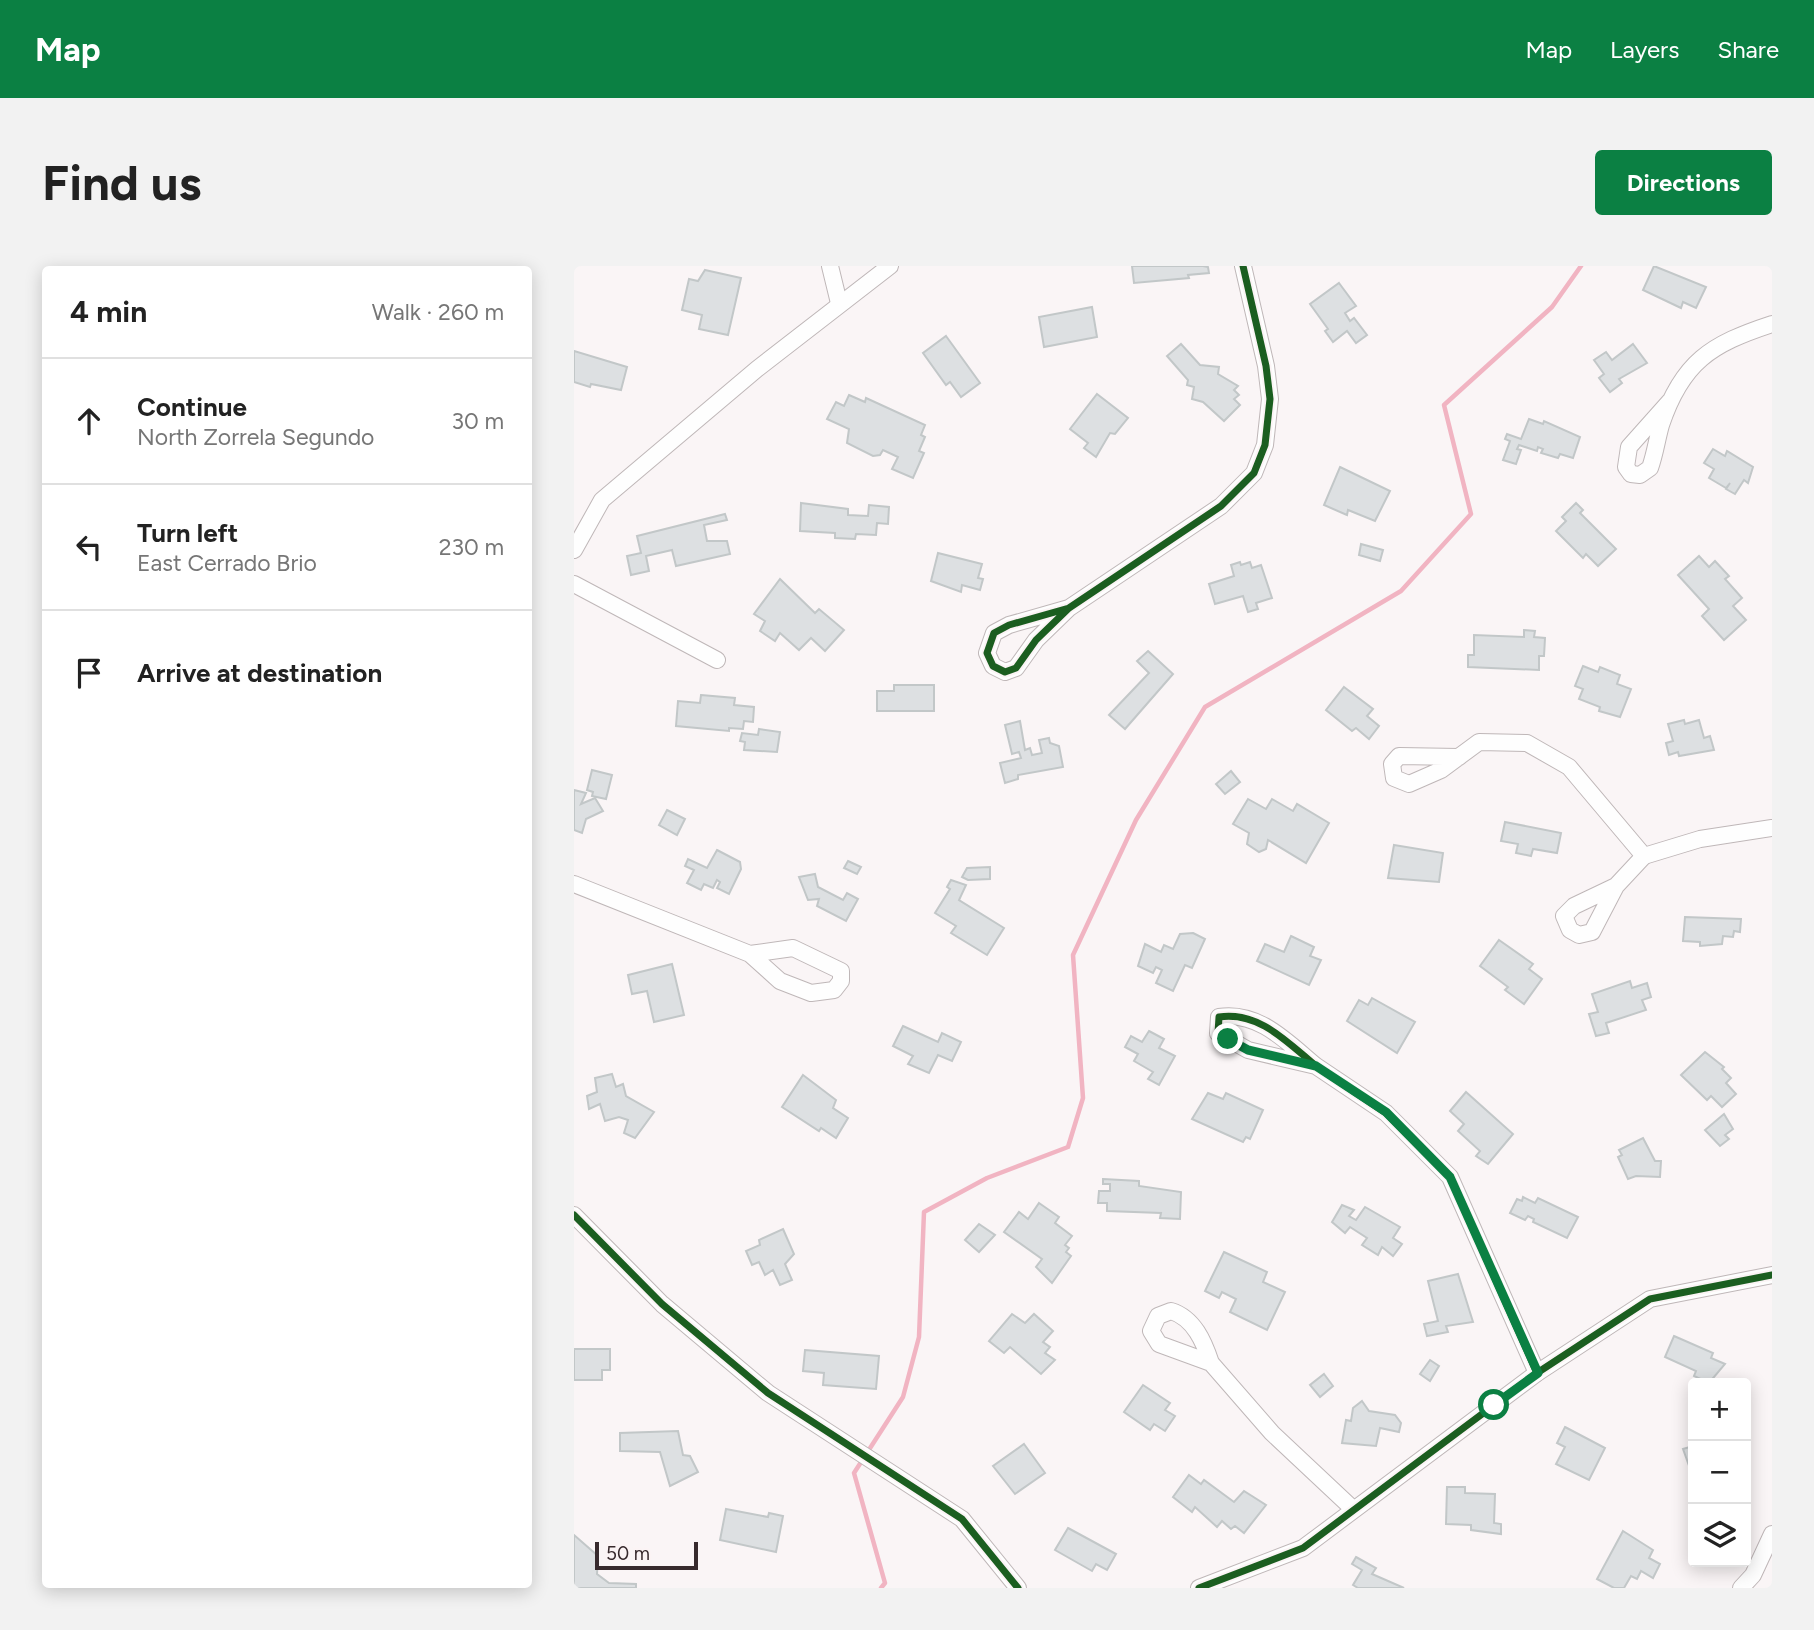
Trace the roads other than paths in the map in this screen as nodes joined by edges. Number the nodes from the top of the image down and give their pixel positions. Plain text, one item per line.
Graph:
1 (830, 266) edge
2 (890, 266) edge
3 (1243, 266) edge
4 (839, 303) junction
5 (1772, 324) edge
6 (1670, 401) dead end
7 (574, 551) edge
8 (574, 584) edge
9 (1069, 608) junction
10 (717, 660) dead end
11 (1459, 757) dead end
12 (1772, 828) edge
13 (1644, 856) junction
14 (574, 884) edge
15 (1616, 886) dead end
16 (750, 954) junction
17 (1316, 1066) junction
18 (577, 1219) edge
19 (1772, 1275) edge
20 (1212, 1363) dead end
21 (1538, 1373) junction
22 (1353, 1509) junction
23 (1772, 1534) edge
24 (1018, 1588) edge
25 (1199, 1588) edge
26 (1741, 1588) edge

1 - 4 street
2 - 4 street
3 - 9 street
4 - 7 street
5 - 6 street
8 - 10 street
9 - 9 street
11 - 13 street
12 - 13 street
13 - 15 street
14 - 16 street
16 - 16 street
17 - 17 street
17 - 21 street
18 - 24 street
19 - 21 street
20 - 22 street
21 - 22 street
22 - 25 street
23 - 26 street

